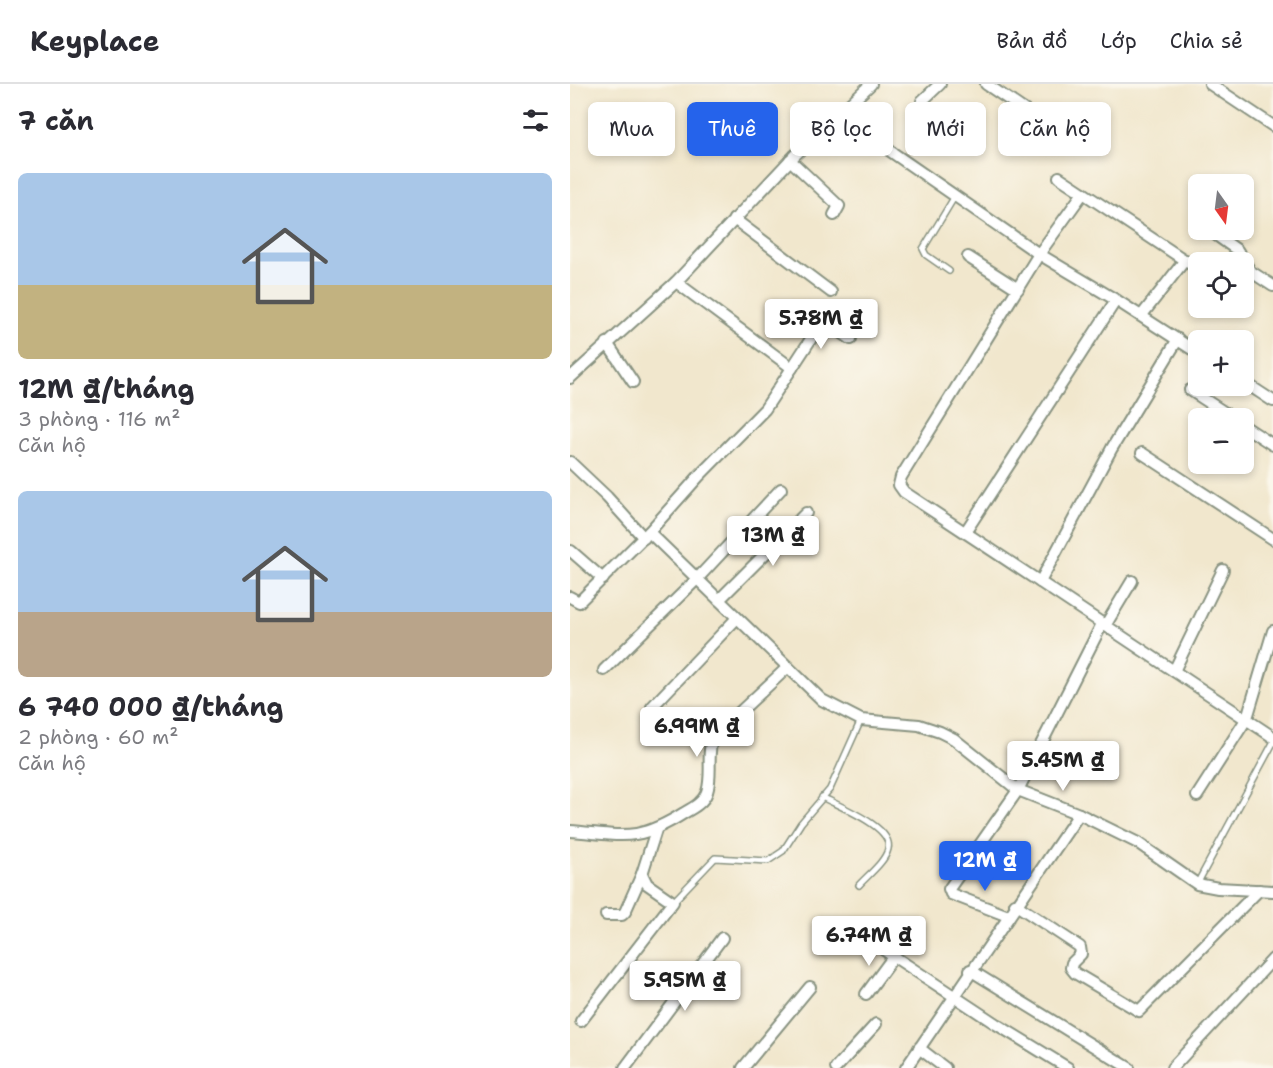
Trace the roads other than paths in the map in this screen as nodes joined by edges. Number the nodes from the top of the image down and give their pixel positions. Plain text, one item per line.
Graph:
1 (871, 84) edge
2 (940, 84) edge
3 (986, 84) edge
4 (1210, 84) edge
5 (922, 101) dead end
6 (852, 102) edge
7 (1012, 102) edge
8 (1273, 126) edge
9 (893, 153) edge
10 (794, 156) edge
11 (790, 160) junction
12 (1059, 177) dead end
13 (1083, 193) junction
14 (956, 196) junction
15 (834, 215) dead end
16 (734, 219) junction
17 (1223, 240) edge
18 (1039, 254) junction
19 (968, 257) dead end
20 (1185, 260) junction
21 (1188, 262) edge
22 (949, 271) dead end
23 (676, 282) junction
24 (1273, 286) edge
25 (1018, 289) junction
26 (831, 292) dead end
27 (1116, 300) junction
28 (1142, 315) junction
29 (851, 339) dead end
30 (1178, 339) junction
31 (607, 343) junction
32 (1188, 346) edge
33 (792, 368) junction
34 (570, 378) edge
35 (633, 382) dead end
36 (1254, 389) edge
37 (1199, 396) edge
38 (1273, 401) edge
39 (1218, 408) edge
40 (1254, 433) edge
41 (1273, 445) edge
42 (1142, 453) dead end
43 (570, 462) edge
44 (781, 489) dead end
45 (806, 513) dead end
46 (966, 531) junction
47 (646, 535) junction
48 (1273, 539) edge
49 (571, 551) edge
50 (1223, 570) dead end
51 (603, 579) junction
52 (697, 579) junction
53 (1132, 581) dead end
54 (1040, 582) junction
55 (570, 597) edge
56 (719, 600) junction
57 (737, 618) junction
58 (1103, 625) junction
59 (1273, 631) edge
60 (788, 668) junction
61 (604, 670) dead end
62 (1174, 671) junction
63 (652, 707) dead end
64 (1247, 718) junction
65 (861, 720) junction
66 (1273, 737) edge
67 (1273, 743) edge
68 (1018, 789) junction
69 (1197, 796) dead end
70 (822, 797) junction
71 (1079, 814) junction
72 (656, 830) junction
73 (570, 831) edge
74 (642, 874) junction
75 (1197, 884) junction
76 (859, 885) dead end
77 (1259, 890) junction
78 (1273, 891) edge
79 (673, 902) junction
80 (1015, 904) junction
81 (606, 915) dead end
82 (1008, 916) junction
83 (722, 938) dead end
84 (875, 944) dead end
85 (894, 956) junction
86 (1273, 959) edge
87 (970, 970) junction
88 (810, 987) dead end
89 (866, 994) dead end
90 (954, 997) junction
91 (580, 1021) dead end
92 (876, 1024) dead end
93 (919, 1048) junction
94 (625, 1068) edge
95 (743, 1068) edge
96 (837, 1068) edge
97 (906, 1068) edge
98 (945, 1068) edge
99 (1068, 1068) edge
100 (1129, 1068) edge
101 (1172, 1068) edge

1 - 6 street
2 - 5 street
3 - 7 street
4 - 8 street
9 - 14 street
10 - 11 street
11 - 15 street
11 - 16 street
12 - 13 street
13 - 18 street
13 - 20 street
14 - 18 street
14 - 22 lane
16 - 23 street
16 - 26 street
17 - 24 street
18 - 25 street
18 - 27 street
19 - 25 street
20 - 21 street
20 - 28 street
23 - 31 street
23 - 33 street
25 - 46 street
27 - 28 street
27 - 46 street
28 - 30 street
29 - 33 street
30 - 32 street
30 - 54 street
31 - 34 street
31 - 35 street
33 - 47 street
36 - 38 street
37 - 39 street
40 - 41 street
42 - 48 street
43 - 47 street
44 - 52 street
45 - 56 street
46 - 54 street
47 - 51 street
47 - 52 street
49 - 51 street
50 - 62 street
51 - 55 street
52 - 56 street
52 - 61 street
53 - 58 street
54 - 58 street
56 - 57 street
57 - 60 street
57 - 63 street
58 - 62 street
58 - 68 street
59 - 64 street
60 - 65 street
60 - 72 street
62 - 64 street
64 - 66 street
64 - 69 street
65 - 68 street
65 - 70 lane
67 - 75 lane
68 - 71 street
68 - 82 street
70 - 76 lane
70 - 79 lane
71 - 75 street
71 - 80 street
72 - 73 street
72 - 74 street
74 - 79 street
74 - 81 street
75 - 77 street
77 - 78 street
77 - 80 street
79 - 91 street
80 - 82 street
82 - 87 street
83 - 94 street
84 - 85 street
85 - 89 street
85 - 90 street
86 - 101 street
87 - 90 street
87 - 100 street
88 - 95 street
90 - 93 street
90 - 99 street
92 - 96 street
93 - 97 street
93 - 98 street

